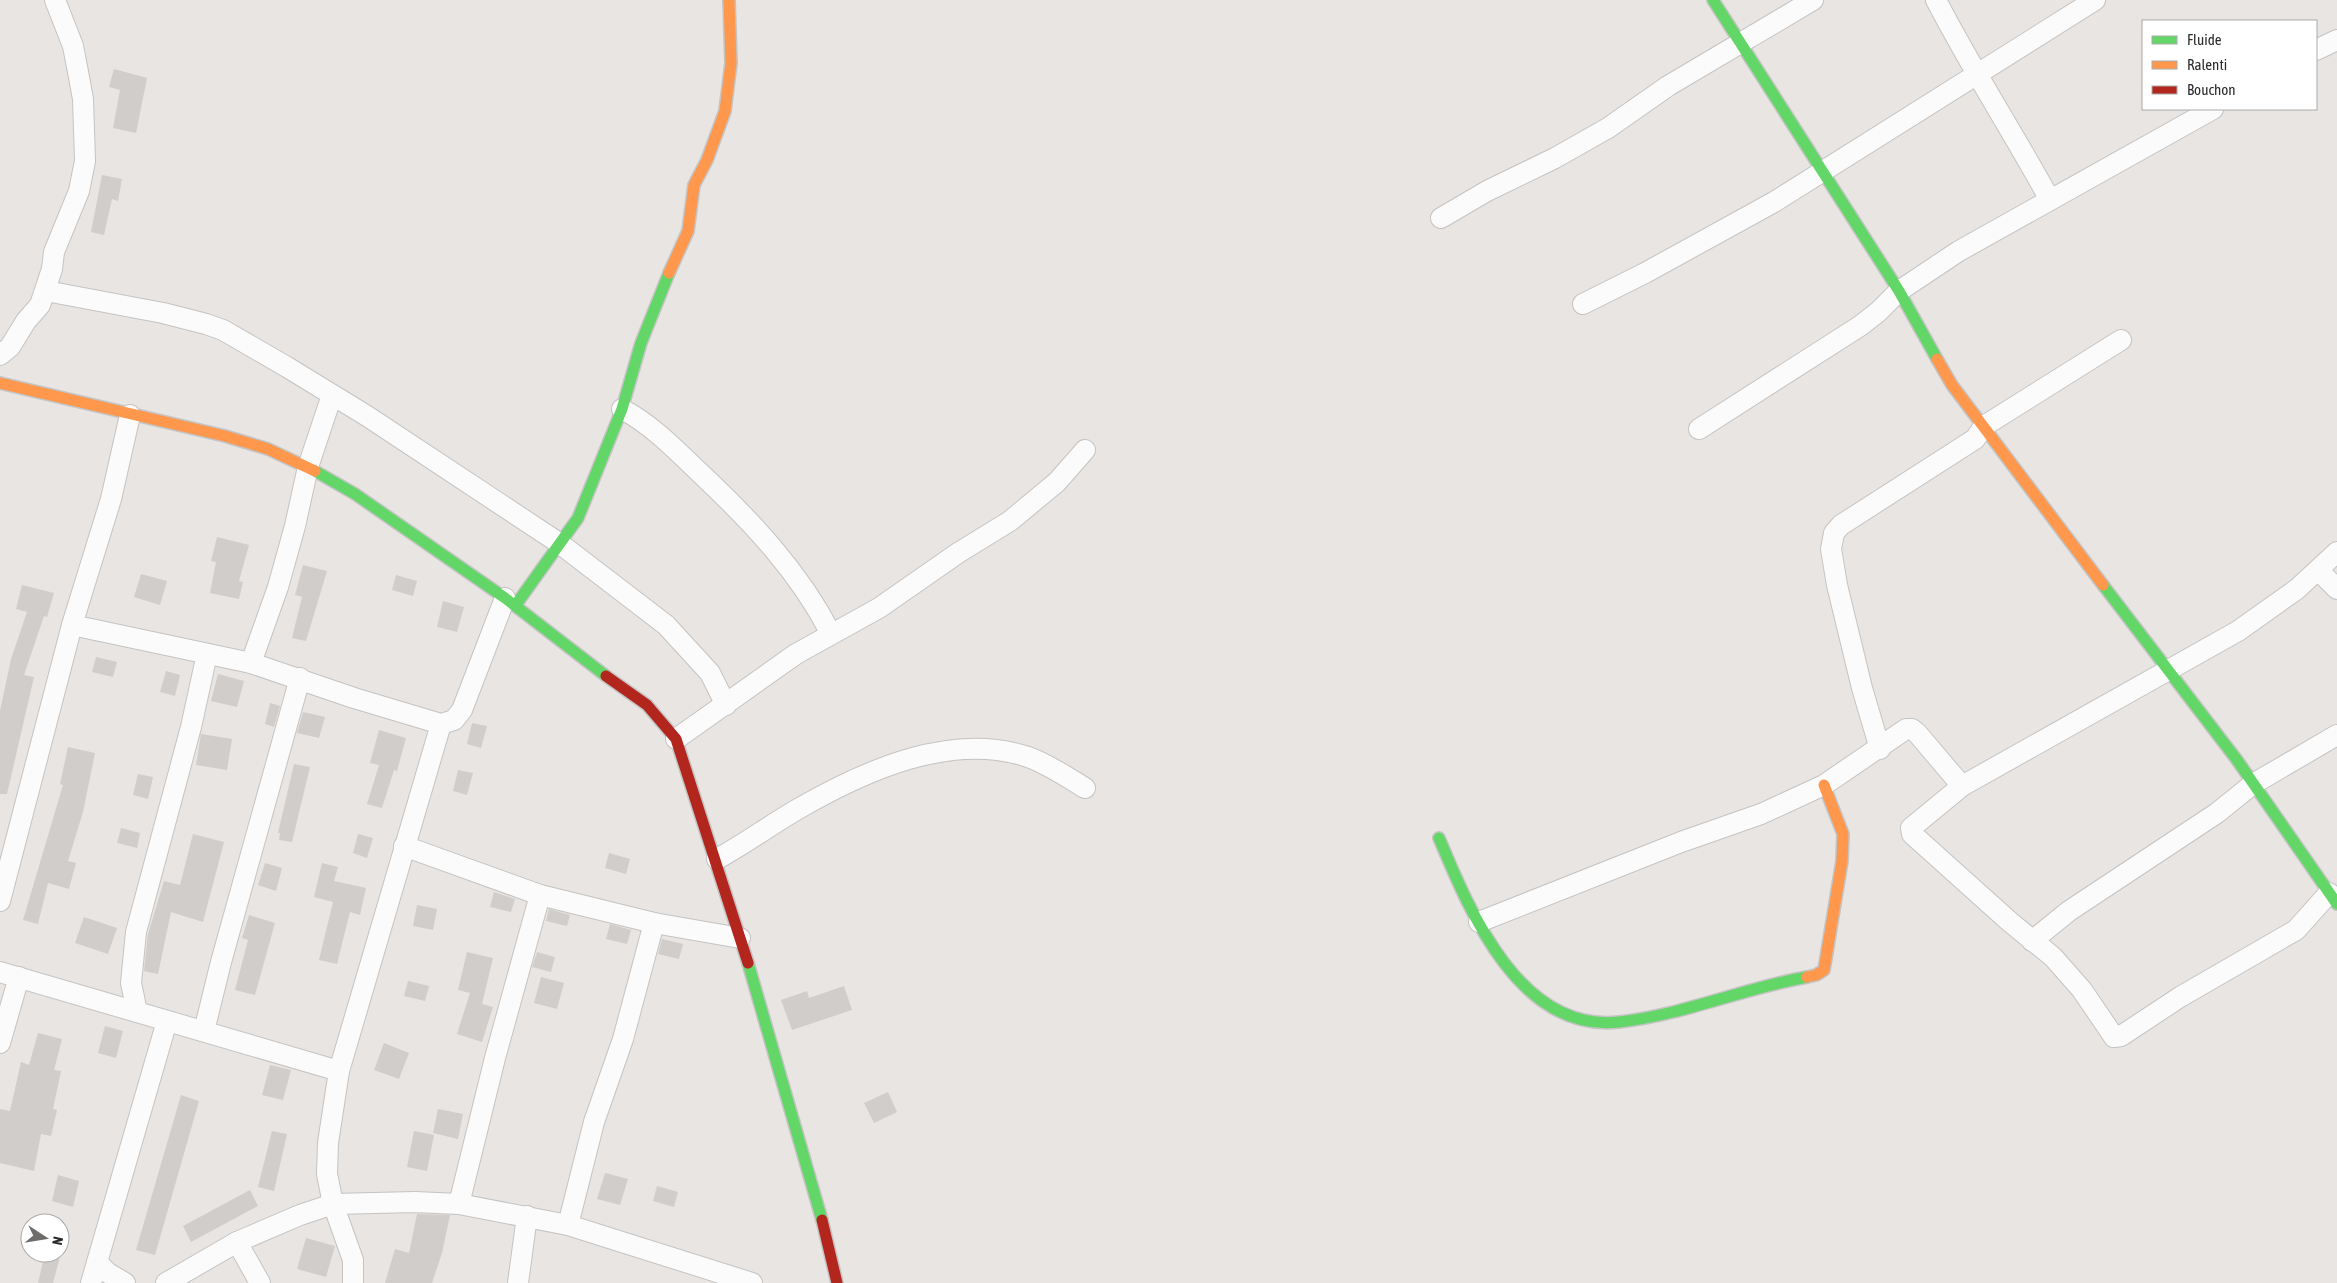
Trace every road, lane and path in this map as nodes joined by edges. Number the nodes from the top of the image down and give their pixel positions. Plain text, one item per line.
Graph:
1 (55, 0) edge
2 (729, 0) edge
3 (1713, 0) edge
4 (1813, 0) edge
5 (1936, 0) edge
6 (2095, 0) edge
7 (2337, 40) edge
8 (1742, 44) junction
9 (2317, 50) edge
10 (1977, 76) junction
11 (2211, 110) edge
12 (1822, 171) junction
13 (2050, 200) junction
14 (1441, 218) dead end
15 (46, 291) junction
16 (1899, 291) junction
17 (1583, 304) dead end
18 (2121, 340) dead end
19 (0, 355) edge
20 (0, 383) edge
21 (332, 395) junction
22 (622, 409) junction
23 (130, 415) junction
24 (1984, 426) junction
25 (1699, 429) dead end
26 (1086, 450) dead end
27 (308, 466) junction
28 (559, 543) junction
29 (2337, 552) edge
30 (2318, 570) junction
31 (2337, 589) edge
32 (510, 602) junction
33 (72, 625) junction
34 (831, 634) junction
35 (207, 654) junction
36 (251, 663) junction
37 (2168, 671) junction
38 (300, 678) junction
39 (726, 705) junction
40 (441, 724) junction
41 (2337, 735) edge
42 (676, 739) junction
43 (1880, 748) junction
44 (1824, 784) junction
45 (2253, 784) junction
46 (1962, 786) junction
47 (1085, 788) dead end
48 (1439, 838) dead end
49 (404, 846) junction
50 (716, 858) junction
51 (540, 894) junction
52 (2333, 898) edge
53 (0, 901) edge
54 (1479, 922) junction
55 (654, 923) junction
56 (740, 938) junction
57 (2032, 941) junction
58 (9, 975) edge
59 (137, 1012) junction
60 (167, 1020) junction
61 (204, 1031) junction
62 (0, 1043) edge
63 (340, 1071) junction
64 (333, 1204) junction
65 (459, 1204) junction
66 (527, 1216) junction
67 (568, 1226) junction
68 (237, 1242) junction
69 (97, 1262) junction
70 (91, 1283) edge
71 (125, 1283) edge
72 (166, 1283) edge
73 (260, 1283) edge
74 (354, 1283) edge
75 (518, 1283) edge
76 (752, 1283) edge
77 (837, 1283) edge

1 - 15 street
2 - 22 street
3 - 8 street
4 - 8 street
5 - 10 street
6 - 10 street
7 - 9 street
8 - 12 street
8 - 14 street
10 - 12 street
10 - 13 street
11 - 13 street
12 - 16 street
12 - 17 street
13 - 16 street
15 - 19 street
15 - 21 street
16 - 24 street
16 - 25 street
18 - 24 street
20 - 23 street
21 - 27 street
21 - 28 street
22 - 28 street
22 - 34 street
23 - 27 street
23 - 33 street
24 - 37 street
24 - 43 street
26 - 34 street
27 - 32 street
27 - 36 street
28 - 32 street
28 - 39 street
29 - 30 street
30 - 31 street
30 - 37 street
32 - 40 street
32 - 42 street
33 - 35 street
33 - 53 street
34 - 39 street
35 - 36 street
35 - 59 street
36 - 38 street
37 - 45 street
37 - 46 street
38 - 40 street
38 - 61 street
39 - 42 street
40 - 49 street
41 - 45 street
42 - 50 street
43 - 44 street
43 - 46 street
44 - 54 street
44 - 54 street
45 - 52 street
45 - 57 street
46 - 57 street
47 - 50 street
48 - 54 street
49 - 51 street
49 - 63 street
50 - 56 street
51 - 55 street
51 - 65 street
52 - 57 street
55 - 56 street
55 - 67 street
56 - 77 street
58 - 59 street
58 - 62 street
59 - 60 street
60 - 61 street
60 - 69 street
61 - 63 street
63 - 64 street
64 - 65 street
64 - 68 street
64 - 74 street
65 - 66 street
66 - 67 street
66 - 75 street
67 - 76 street
68 - 72 street
68 - 73 street
69 - 70 street
69 - 71 street

